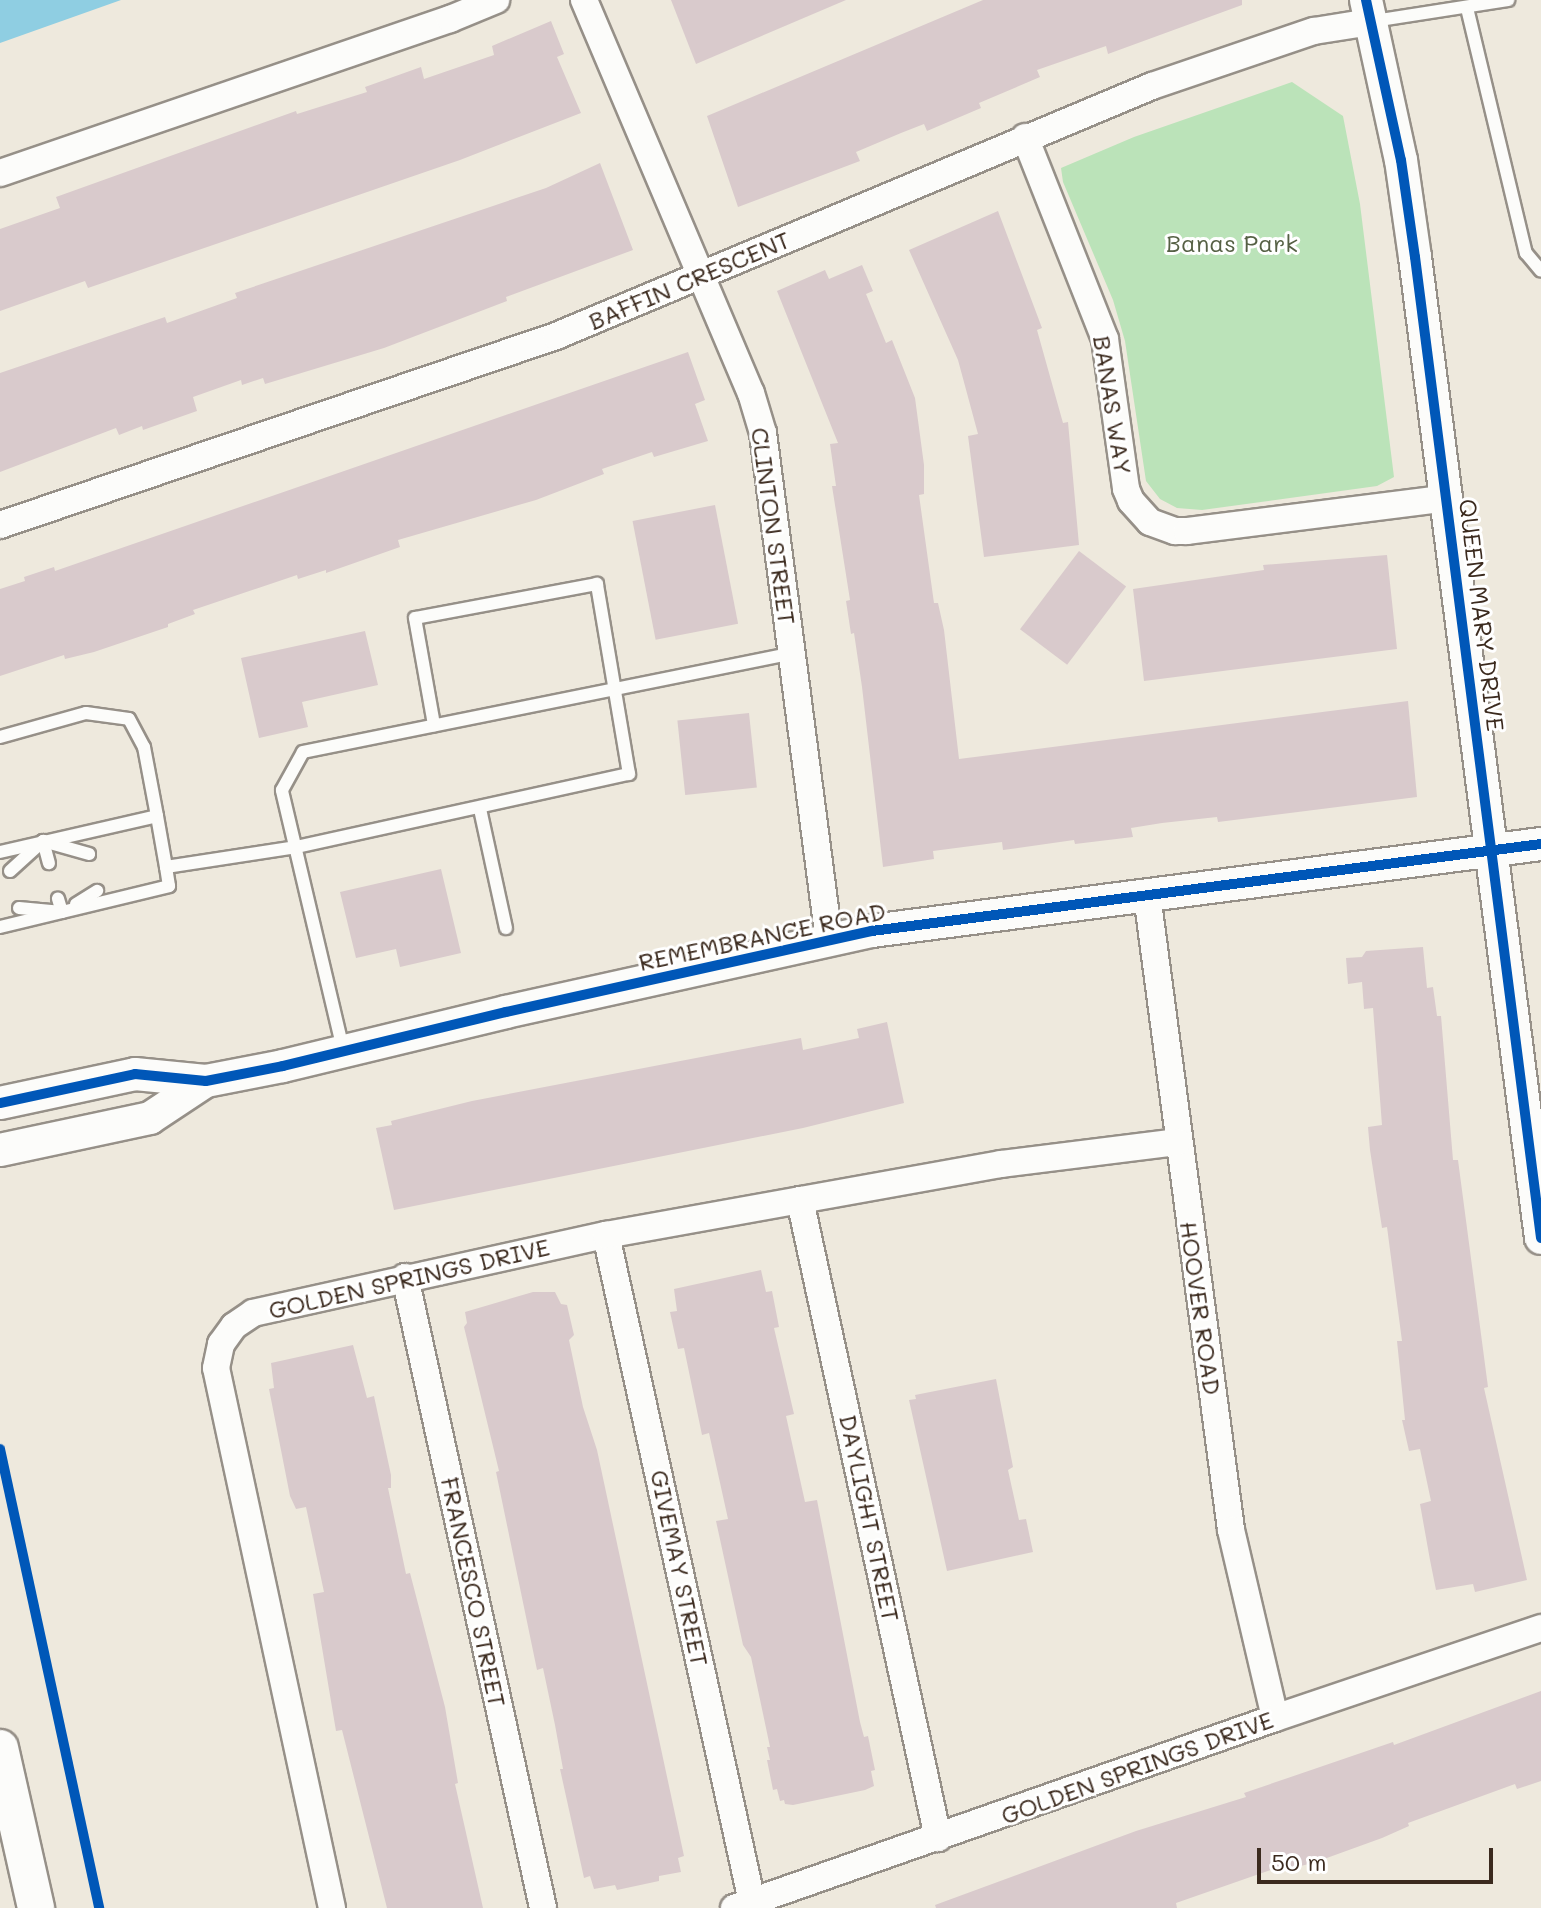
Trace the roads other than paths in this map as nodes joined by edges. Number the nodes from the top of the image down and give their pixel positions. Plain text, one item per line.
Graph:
1 (496, 0) edge
2 (584, 0) edge
3 (1508, 0) edge
4 (1467, 8) junction
5 (1368, 11) edge
6 (1025, 137) junction
7 (0, 173) edge
8 (1541, 271) edge
9 (700, 276) junction
10 (1447, 498) junction
11 (0, 525) edge
12 (792, 653) junction
13 (616, 687) junction
14 (434, 725) junction
15 (0, 737) edge
16 (480, 809) junction
17 (157, 816) junction
18 (43, 841) junction
19 (1541, 844) edge
20 (296, 847) junction
21 (1492, 851) junction
22 (0, 852) edge
23 (89, 854) dead end
24 (49, 863) dead end
25 (166, 867) junction
26 (10, 871) dead end
27 (97, 891) dead end
28 (1147, 895) junction
29 (60, 905) junction
30 (19, 908) dead end
31 (0, 927) edge
32 (506, 928) dead end
33 (829, 940) junction
34 (344, 1052) junction
35 (206, 1081) junction
36 (0, 1103) edge
37 (1178, 1142) junction
38 (0, 1150) edge
39 (800, 1200) junction
40 (606, 1235) junction
41 (1541, 1238) edge
42 (405, 1277) junction
43 (1541, 1628) edge
44 (1275, 1718) junction
45 (0, 1748) edge
46 (938, 1838) junction
47 (743, 1905) edge
48 (36, 1908) edge
49 (332, 1908) edge
50 (543, 1908) edge

1 - 7 street
2 - 9 street, CLINTON STREET
3 - 4 lane
4 - 5 lane
4 - 8 lane
5 - 6 street, BAFFIN CRESCENT
5 - 10 street, QUEEN MARY DRIVE
6 - 9 street, BAFFIN CRESCENT
6 - 10 street, BANAS WAY
9 - 11 street, BAFFIN CRESCENT
9 - 12 street, CLINTON STREET
10 - 21 street, QUEEN MARY DRIVE
12 - 13 lane
12 - 33 street, CLINTON STREET
13 - 14 lane
13 - 14 lane
13 - 16 lane
14 - 20 lane
15 - 17 lane
16 - 20 lane
16 - 32 lane
17 - 18 lane
17 - 25 lane
18 - 22 lane
18 - 23 lane
18 - 24 lane
18 - 26 lane
19 - 21 street, REMEMBRANCE ROAD
20 - 25 lane
20 - 34 lane
21 - 28 street, REMEMBRANCE ROAD
21 - 41 street, QUEEN MARY DRIVE
25 - 29 lane
27 - 29 lane
28 - 33 street, REMEMBRANCE ROAD
28 - 37 street, HOOVER ROAD
29 - 30 lane
29 - 31 lane
33 - 34 street, REMEMBRANCE ROAD
34 - 35 street, REMEMBRANCE ROAD
35 - 36 street, REMEMBRANCE ROAD
35 - 38 street, REMEMBRANCE ROAD
37 - 39 street, GOLDEN SPRINGS DRIVE
37 - 44 street, HOOVER ROAD
39 - 40 street, GOLDEN SPRINGS DRIVE
39 - 46 street, DAYLIGHT STREET
40 - 42 street, GOLDEN SPRINGS DRIVE
40 - 47 street, GIVEMAY STREET
42 - 49 street, GOLDEN SPRINGS DRIVE
42 - 50 street, FRANCESCO STREET
43 - 44 street, GOLDEN SPRINGS DRIVE
44 - 46 street, GOLDEN SPRINGS DRIVE
45 - 48 main road
46 - 47 street, GOLDEN SPRINGS DRIVE

